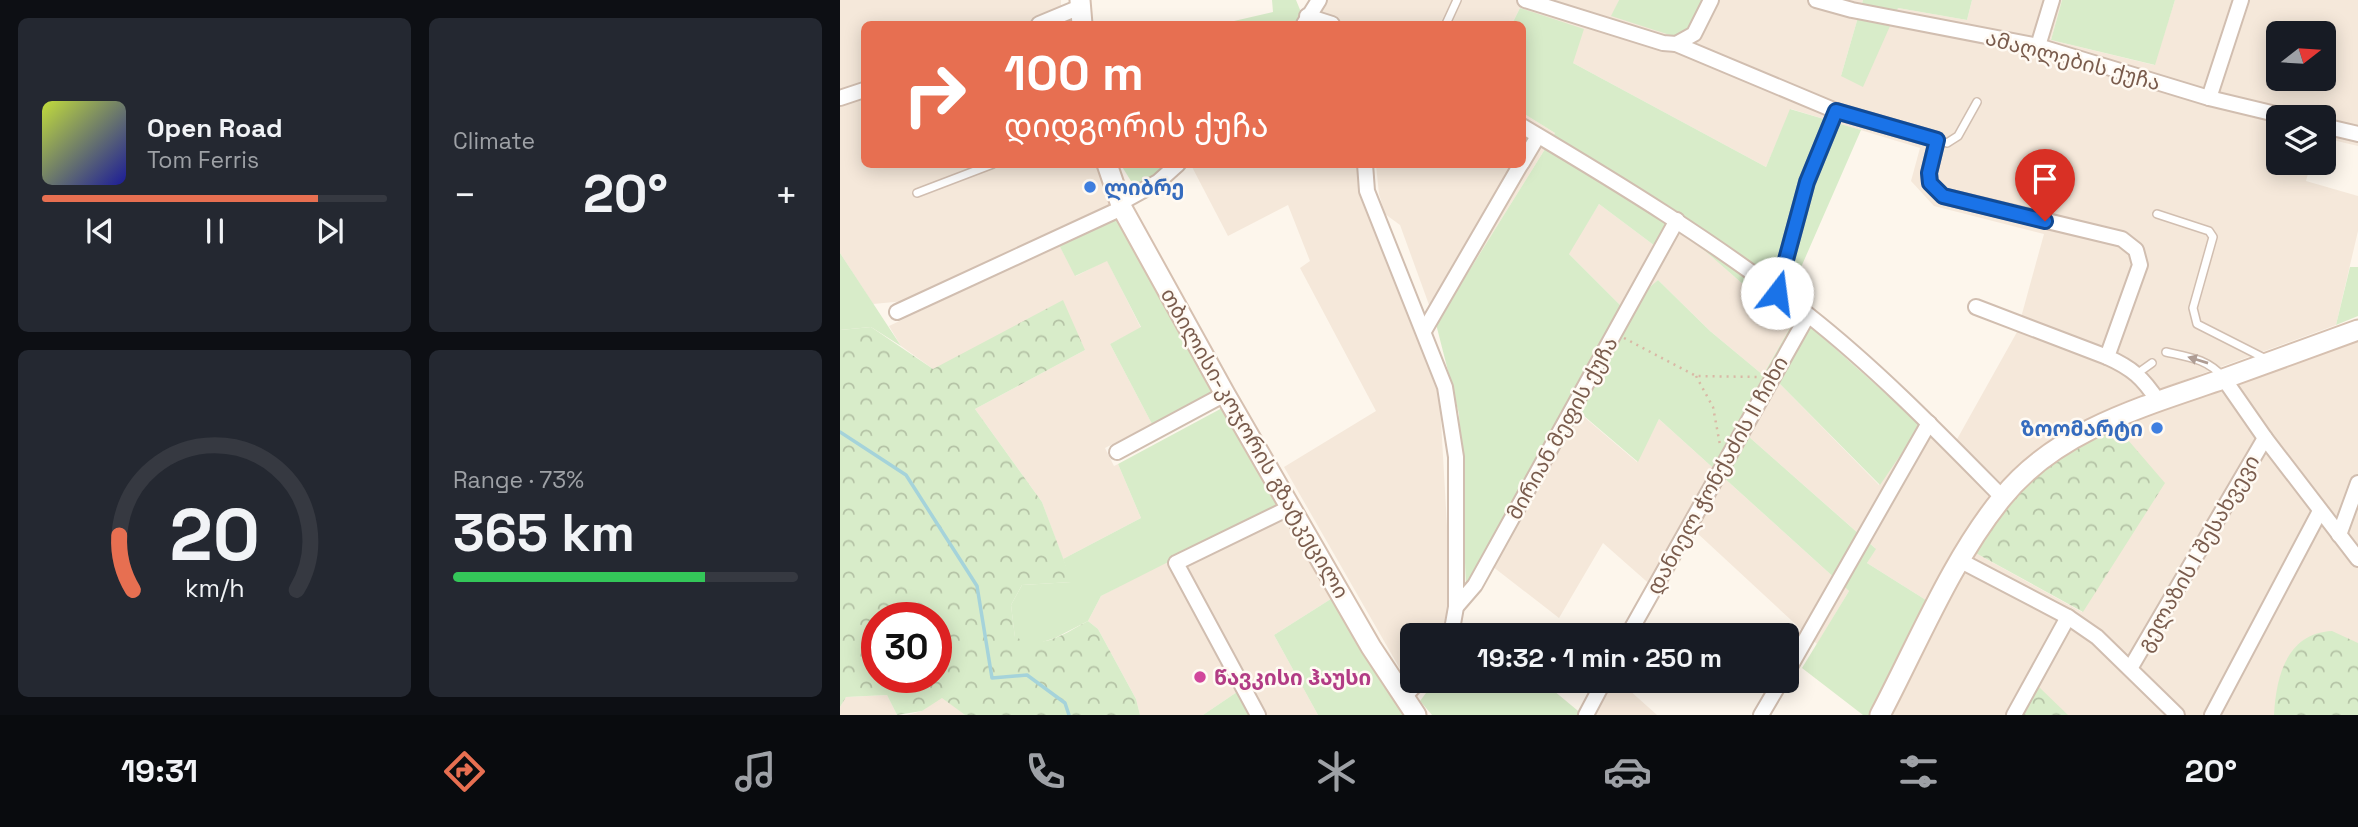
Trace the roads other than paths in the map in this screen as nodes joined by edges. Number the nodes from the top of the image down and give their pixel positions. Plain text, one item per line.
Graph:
1 (1319, 0) edge
2 (1457, 0) edge
3 (1525, 0) edge
4 (1711, 0) edge
5 (1816, 0) edge
6 (2052, 0) edge
7 (2241, 0) edge
8 (1081, 11) edge
9 (1305, 20) edge
10 (1049, 21) edge
11 (1447, 21) edge
12 (1676, 44) junction
13 (2038, 46) junction
14 (861, 91) edge
15 (840, 98) edge
16 (2209, 98) junction
17 (1977, 102) dead end
18 (1836, 111) junction
19 (2266, 112) edge
20 (1526, 128) edge
21 (2336, 129) edge
22 (2358, 134) edge
23 (1538, 136) junction
24 (1937, 140) junction
25 (1526, 157) edge
26 (983, 168) edge
27 (1108, 168) edge
28 (1174, 168) edge
29 (1367, 168) edge
30 (1520, 168) edge
31 (917, 193) dead end
32 (1121, 205) junction
33 (2157, 214) dead end
34 (1677, 220) junction
35 (1777, 293) junction
36 (1976, 307) dead end
37 (897, 312) dead end
38 (1808, 315) junction
39 (2358, 330) edge
40 (1424, 331) junction
41 (2166, 352) dead end
42 (2107, 357) junction
43 (2272, 361) junction
44 (2152, 363) dead end
45 (2137, 373) junction
46 (2224, 379) junction
47 (1225, 394) junction
48 (2158, 401) junction
49 (1929, 423) junction
50 (2265, 438) junction
51 (1117, 452) dead end
52 (2358, 483) edge
53 (2002, 497) junction
54 (1291, 507) junction
55 (2320, 511) junction
56 (2339, 535) junction
57 (2358, 559) edge
58 (1961, 561) junction
59 (1456, 607) junction
60 (2068, 617) junction
61 (1453, 623) edge
62 (1635, 623) edge
63 (1799, 650) edge
64 (2131, 667) junction
65 (1408, 693) edge
66 (1598, 693) edge
67 (1774, 693) edge
68 (1403, 698) junction
69 (1258, 715) edge
70 (1416, 715) edge
71 (1586, 715) edge
72 (1761, 715) edge
73 (1880, 715) edge
74 (2014, 715) edge
75 (2176, 715) edge
76 (2212, 715) edge

1 - 9 street
2 - 11 lane
3 - 12 street
4 - 12 street
5 - 13 street, ამაღლების ქუჩა
6 - 13 street
7 - 16 street
8 - 10 street
12 - 18 street
13 - 16 street, ამაღლების ქუჩა
14 - 15 street
16 - 19 street, ამაღლების ქუჩა
17 - 24 lane
18 - 24 street
18 - 35 street
20 - 23 street
21 - 22 street
23 - 25 street
23 - 34 street
24 - 42 street
26 - 31 lane
27 - 32 main road, თბილისი-კოჯორის გზატკეცილი
28 - 32 street
29 - 40 street
30 - 40 street
32 - 37 street
32 - 47 main road, თბილისი-კოჯორის გზატკეცილი
33 - 43 lane
34 - 35 street
34 - 59 street, მირიან მეფის ქუჩა
35 - 38 street
36 - 42 street
38 - 49 street
38 - 62 street, დანიელ ჭონქაძის II ჩიხი
39 - 43 main road
40 - 59 street
46 -> 41 lane
42 - 45 street
43 - 46 main road
44 - 45 lane
45 - 48 street
46 - 48 main road
46 - 50 street
47 - 51 street
47 - 54 main road, თბილისი-კოჯორის გზატკეცილი
48 - 53 main road
49 - 53 street
49 - 63 street
50 - 55 street
50 - 64 street, გელაზის I შესახვევი
52 - 56 street
53 - 58 main road
54 - 68 main road, თბილისი-კოჯორის გზატკეცილი
54 - 69 street
55 - 56 street
55 - 76 street
56 - 57 street
58 - 60 street
58 - 73 main road
59 - 61 street, მირიან მეფის ქუჩა
60 - 64 street
60 - 74 street
64 - 75 street
65 - 68 street
66 - 71 street
67 - 72 street
68 - 70 main road, თბილისი-კოჯორის გზატკეცილი

